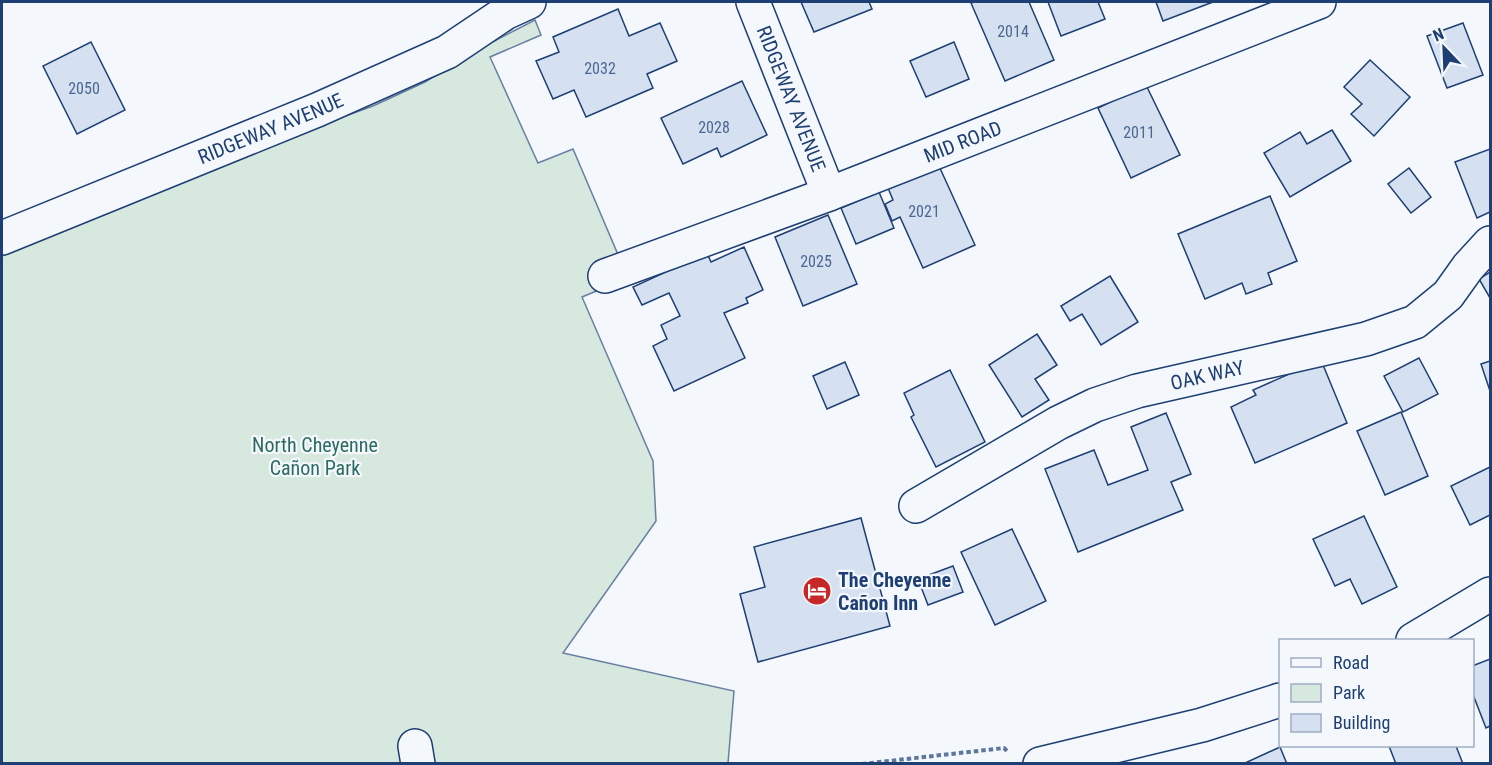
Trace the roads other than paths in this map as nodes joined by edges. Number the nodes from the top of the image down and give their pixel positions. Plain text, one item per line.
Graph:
1 (529, 2) edge
2 (753, 2) edge
3 (1319, 2) edge
4 (830, 194) junction
5 (2, 238) edge
6 (1491, 243) edge
7 (605, 276) dead end
8 (916, 506) dead end
9 (1491, 594) edge
10 (1415, 639) edge
11 (1279, 701) edge
12 (1026, 760) edge

1 - 5 street, RIDGEWAY AVENUE
2 - 4 street, RIDGEWAY AVENUE
3 - 4 street, MID ROAD
4 - 7 street, MID ROAD
6 - 8 street, OAK WAY
9 - 10 street
11 - 12 street

